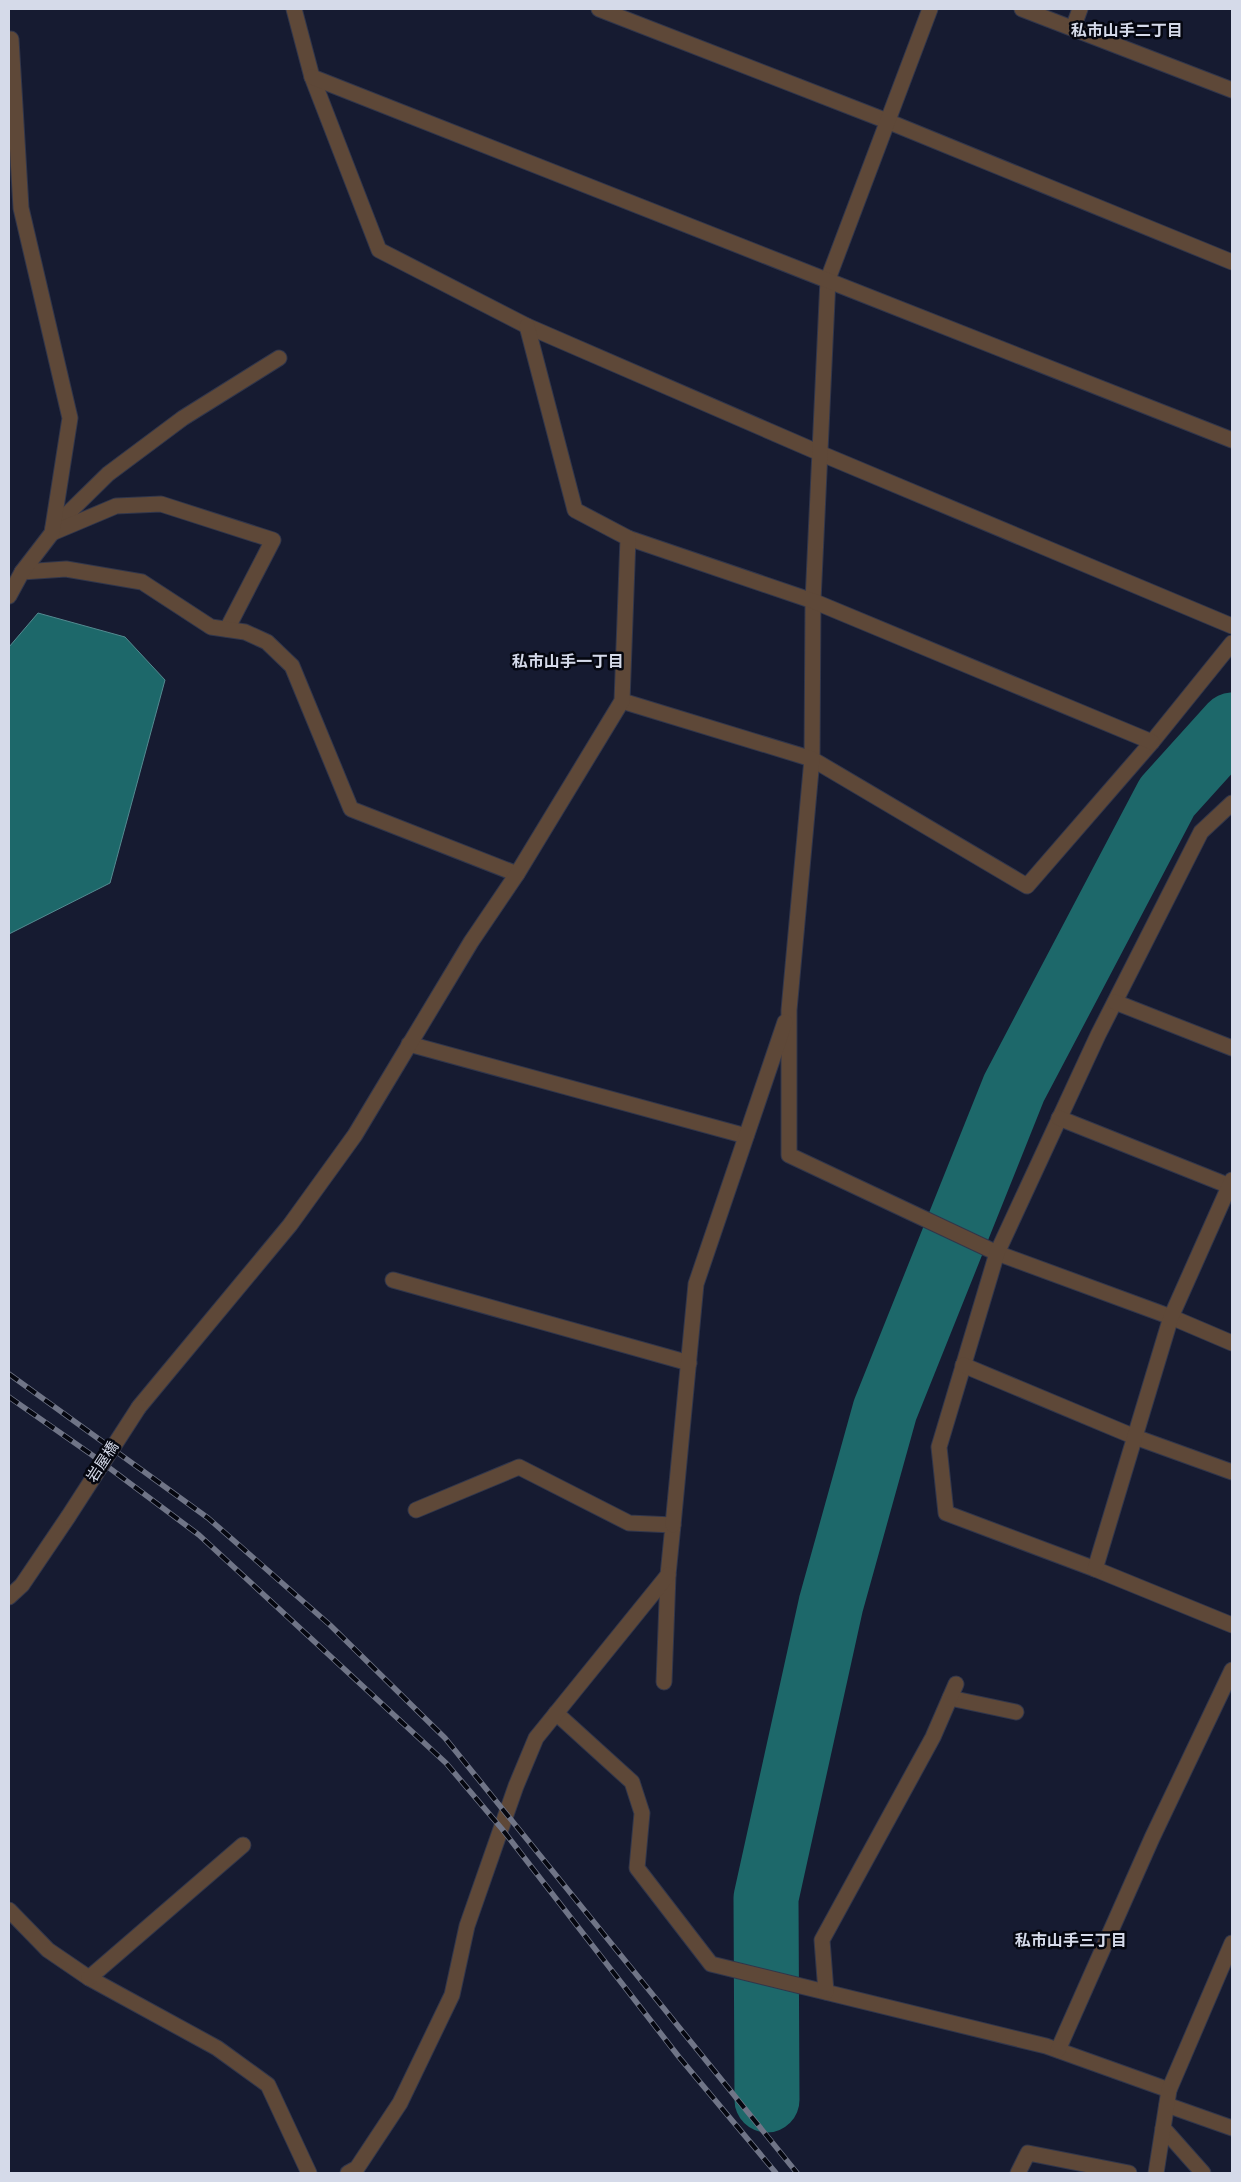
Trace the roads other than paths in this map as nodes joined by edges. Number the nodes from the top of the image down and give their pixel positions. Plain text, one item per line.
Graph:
1 (294, 9) edge
2 (600, 9) edge
3 (930, 9) edge
4 (1022, 9) edge
5 (1080, 9) edge
6 (1073, 28) junction
7 (11, 39) dead end
8 (312, 77) junction
9 (1232, 90) edge
10 (887, 122) junction
11 (1232, 262) edge
12 (828, 279) junction
13 (526, 326) junction
14 (280, 358) dead end
15 (1232, 440) edge
16 (822, 454) junction
17 (52, 531) junction
18 (628, 538) junction
19 (22, 572) junction
20 (9, 596) edge
21 (813, 601) junction
22 (1232, 626) edge
23 (227, 629) junction
24 (1232, 643) edge
25 (622, 701) junction
26 (1152, 742) junction
27 (812, 759) junction
28 (1232, 803) edge
29 (517, 874) junction
30 (1114, 1002) junction
31 (789, 1010) junction
32 (409, 1044) junction
33 (1232, 1048) edge
34 (1059, 1118) junction
35 (746, 1136) junction
36 (1231, 1184) edge
37 (997, 1253) junction
38 (394, 1280) dead end
39 (1171, 1317) junction
40 (1232, 1343) edge
41 (688, 1363) junction
42 (963, 1365) junction
43 (1135, 1437) junction
44 (1232, 1472) edge
45 (416, 1510) dead end
46 (673, 1525) junction
47 (1095, 1569) junction
48 (668, 1575) junction
49 (10, 1595) edge
50 (1232, 1625) edge
51 (1232, 1670) edge
52 (664, 1682) dead end
53 (1016, 1712) dead end
54 (556, 1713) junction
55 (243, 1845) dead end
56 (9, 1910) edge
57 (1232, 1943) edge
58 (89, 1978) junction
59 (822, 1990) junction
60 (1058, 2050) junction
61 (1169, 2090) junction
62 (1167, 2105) junction
63 (1163, 2128) junction
64 (1232, 2128) edge
65 (309, 2173) edge
66 (348, 2173) edge
67 (1018, 2173) edge
68 (1129, 2173) edge
69 (1156, 2173) edge
70 (1203, 2173) edge

1 - 8 street
2 - 10 street
3 - 10 street
4 - 6 street
5 - 6 street
6 - 9 street
7 - 17 street
8 - 12 street
8 - 13 street
10 - 11 street
10 - 12 street
12 - 15 street
12 - 16 street
13 - 16 street
13 - 18 street
14 - 17 street
16 - 21 street
16 - 22 street
17 - 19 street
17 - 23 street
18 - 21 street
18 - 25 street
19 - 20 street
19 - 23 street
21 - 26 street
21 - 27 street
23 - 29 street
24 - 26 street
25 - 27 street
25 - 29 street, 岩屋橋
26 - 27 street
27 - 31 street
28 - 30 street
29 - 32 street, 岩屋橋
30 - 33 street
30 - 34 street
31 - 35 street
31 - 37 street
32 - 35 street
32 - 49 street, 岩屋橋, bridge
34 - 36 street
34 - 37 street
35 - 41 street
36 - 39 street
37 - 39 street
37 - 42 street
38 - 41 street
39 - 40 street
39 - 43 street
41 - 46 street
42 - 43 street
42 - 47 street
43 - 44 street
43 - 47 street
45 - 46 street
46 - 48 street
47 - 50 street
48 - 52 street
48 - 54 street
51 - 60 street
53 - 59 street
54 - 59 street
54 - 66 street
55 - 58 street
56 - 58 street
57 - 61 street
58 - 65 street
59 - 60 street
60 - 61 street
61 - 62 street
62 - 63 street
62 - 64 street
63 - 69 street
63 - 70 street
67 - 68 street

